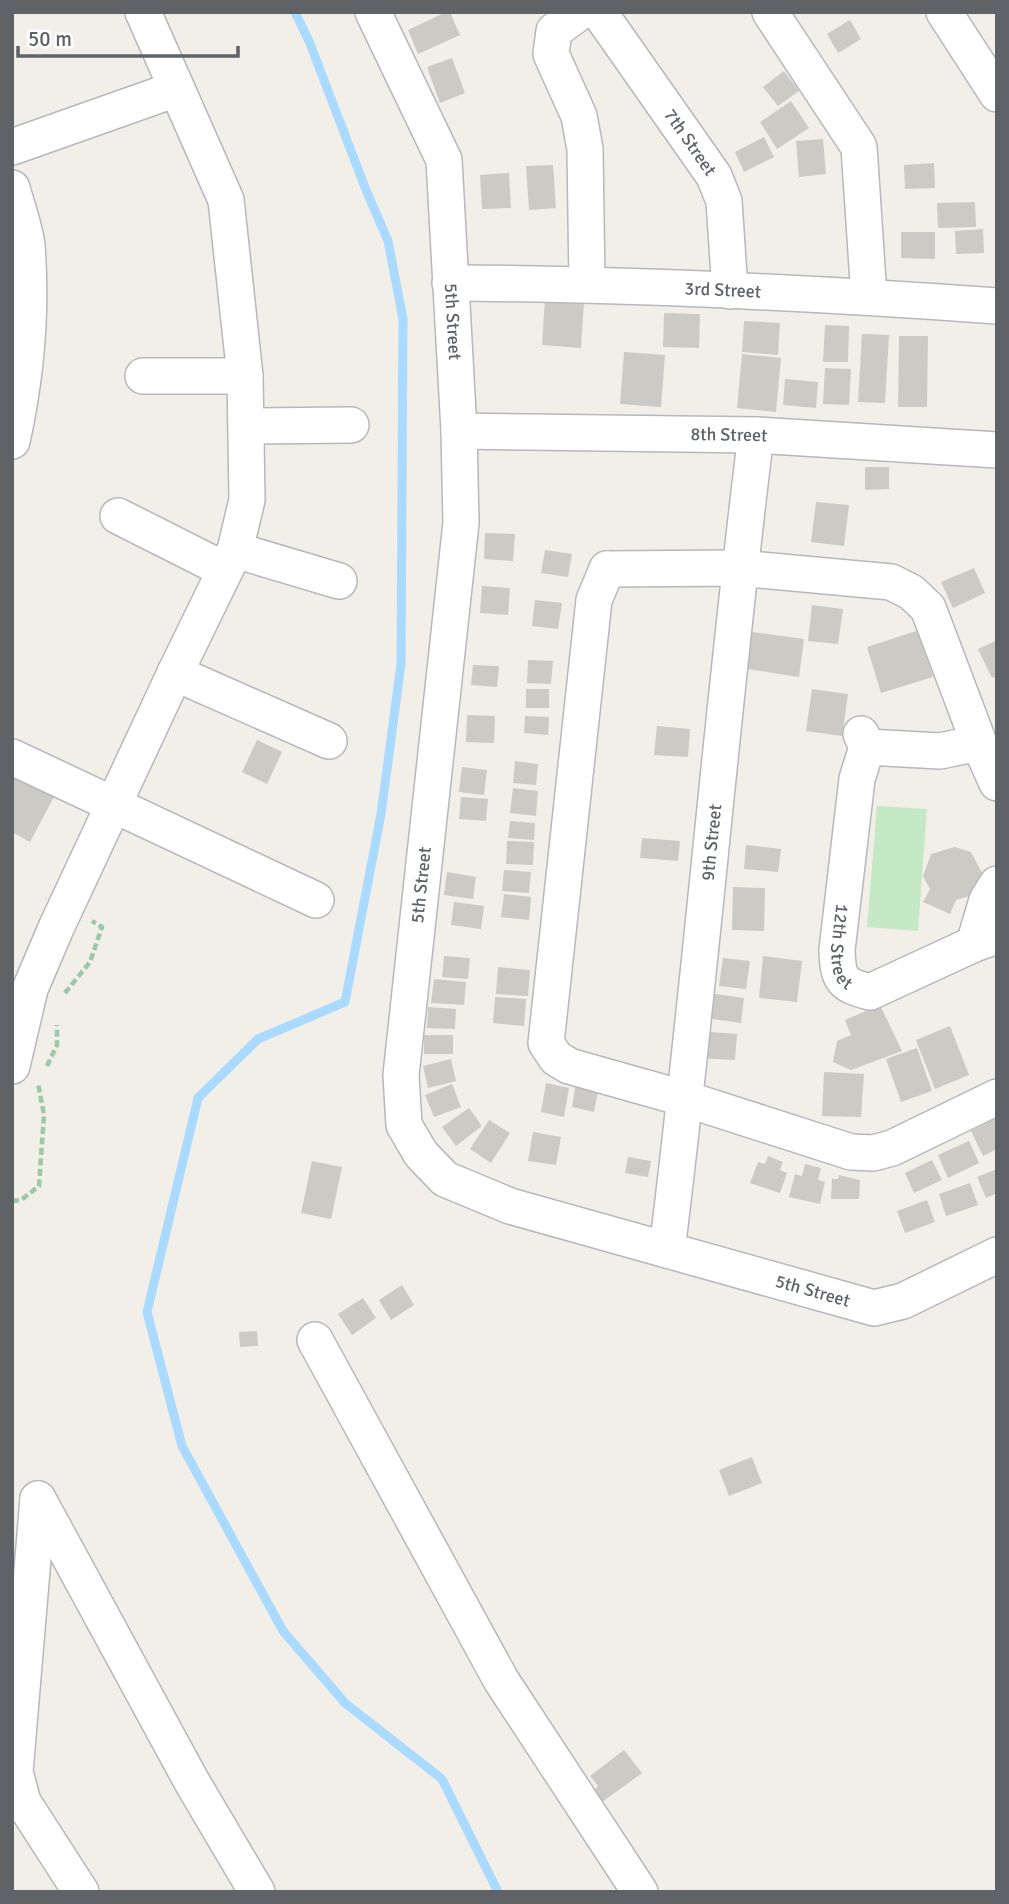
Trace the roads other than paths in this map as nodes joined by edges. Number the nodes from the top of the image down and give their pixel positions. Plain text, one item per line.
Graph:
1 (143, 12) edge
2 (373, 12) edge
3 (580, 12) edge
4 (598, 12) edge
5 (770, 12) edge
6 (944, 12) edge
7 (176, 89) junction
8 (997, 94) edge
9 (12, 147) edge
10 (12, 188) edge
11 (450, 283) junction
12 (587, 284) junction
13 (730, 291) junction
14 (869, 297) junction
15 (997, 306) edge
16 (143, 376) dead end
17 (246, 376) junction
18 (351, 425) dead end
19 (247, 426) junction
20 (459, 431) junction
21 (756, 435) junction
22 (12, 441) edge
23 (997, 450) edge
24 (118, 516) dead end
25 (230, 560) junction
26 (739, 568) junction
27 (339, 581) dead end
28 (175, 673) junction
29 (329, 741) dead end
30 (979, 743) junction
31 (12, 757) edge
32 (997, 783) edge
33 (114, 804) junction
34 (997, 884) edge
35 (316, 900) dead end
36 (985, 940) edge
37 (12, 1066) edge
38 (997, 1097) edge
39 (686, 1099) junction
40 (667, 1250) junction
41 (997, 1255) edge
42 (315, 1340) dead end
43 (81, 1892) edge
44 (257, 1892) edge
45 (640, 1892) edge

1 - 7 street
2 - 11 street, 5th Street
3 - 12 street
4 - 13 street, 7th Street
5 - 14 street
6 - 8 street
7 - 9 street
7 - 17 street
10 - 22 street
11 - 12 street, 3rd Street
11 - 20 street, 5th Street
12 - 13 street, 3rd Street
13 - 14 street, 3rd Street
14 - 15 street, 3rd Street
16 - 17 street
17 - 19 street
18 - 19 street
19 - 25 street
20 - 21 street, 8th Street
20 - 40 street, 5th Street
21 - 23 street, 8th Street
21 - 26 street, 9th Street
24 - 25 street
25 - 27 street
25 - 28 street
26 - 30 street
26 - 39 street, 9th Street
26 - 39 street
28 - 29 street
28 - 33 street
30 - 32 street
30 - 36 street, 12th Street
31 - 33 street
33 - 35 street
33 - 37 street
34 - 36 street
38 - 39 street
39 - 40 street, 9th Street
40 - 41 street, 5th Street
42 - 45 street
43 - 44 street

